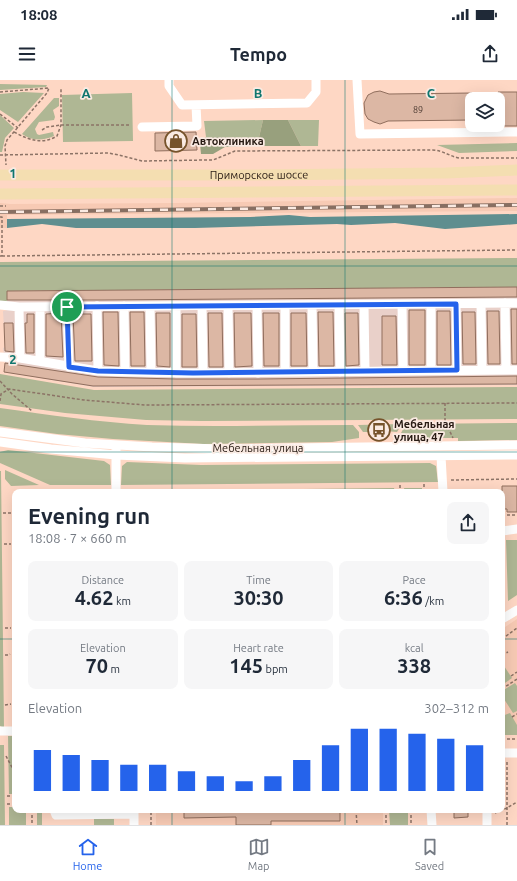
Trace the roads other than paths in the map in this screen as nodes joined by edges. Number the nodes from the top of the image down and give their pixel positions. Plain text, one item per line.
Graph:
1 (168, 80) edge
2 (316, 80) edge
3 (357, 80) edge
4 (196, 105) junction
5 (142, 127) dead end
6 (517, 132) edge
7 (517, 170) edge
8 (3, 171) edge
9 (517, 190) edge
10 (0, 194) edge
11 (402, 304) junction
12 (431, 304) junction
13 (456, 304) junction
14 (481, 304) junction
15 (506, 304) junction
16 (517, 304) edge
17 (0, 305) edge
18 (257, 305) junction
19 (285, 305) junction
20 (312, 305) junction
21 (340, 305) junction
22 (364, 305) junction
23 (97, 306) junction
24 (124, 306) junction
25 (150, 306) junction
26 (176, 306) junction
27 (202, 306) junction
28 (228, 306) junction
29 (19, 307) junction
30 (40, 307) junction
31 (67, 307) junction
32 (0, 357) edge
33 (20, 358) junction
34 (40, 361) junction
35 (69, 367) junction
36 (457, 370) junction
37 (482, 370) junction
38 (506, 370) junction
39 (517, 370) edge
40 (98, 371) junction
41 (365, 371) junction
42 (403, 371) junction
43 (431, 371) junction
44 (125, 372) junction
45 (151, 372) junction
46 (285, 372) junction
47 (313, 372) junction
48 (340, 372) junction
49 (176, 373) junction
50 (203, 373) junction
51 (229, 373) junction
52 (258, 373) junction
53 (0, 432) edge
54 (0, 442) edge
55 (517, 445) edge
56 (116, 446) junction
57 (116, 455) junction
58 (517, 455) edge
59 (441, 456) junction
60 (116, 489) edge
61 (442, 489) edge
62 (517, 529) edge
63 (505, 531) edge
64 (517, 610) edge
65 (505, 617) edge
66 (0, 731) edge
67 (12, 731) edge
68 (505, 753) edge
69 (517, 753) edge
70 (55, 813) edge
71 (108, 813) edge
72 (134, 813) edge
73 (431, 813) edge
74 (487, 813) edge
75 (134, 825) edge
76 (432, 825) edge
77 (488, 825) edge

1 - 4 street
2 - 4 street
3 - 6 street
4 - 5 street
7 - 8 main road, Приморское шоссе
9 - 10 main road, Приморское шоссе
11 - 12 street
11 - 22 street
11 - 42 street
12 - 13 street
12 - 43 street
13 - 14 street
13 - 36 street
14 - 15 street
14 - 37 street
15 - 16 street
15 - 38 street
17 - 29 street
18 - 19 street
18 - 28 street
18 - 52 street
19 - 20 street
19 - 46 street
20 - 21 street
20 - 47 street
21 - 22 street
21 - 48 street
22 - 41 street
23 - 24 street
23 - 31 street
23 - 40 street
24 - 25 street
24 - 44 street
25 - 26 street
25 - 45 street
26 - 27 street
26 - 49 street
27 - 28 street
27 - 50 street
28 - 51 street
29 - 30 street
29 - 33 street
30 - 31 street
30 - 34 street
31 - 35 street
32 - 33 street
33 - 34 street
34 - 35 street
35 - 40 street
36 - 37 street
36 - 43 street
37 - 38 street
38 - 39 street
40 - 44 street
41 - 42 street
41 - 48 street
42 - 43 street
44 - 45 street
45 - 49 street
46 - 47 street
46 - 52 street
47 - 48 street
49 - 50 street
50 - 51 street
51 - 52 street
53 - 56 street, Мебельная улица
54 - 57 street, Мебельная улица
55 - 56 street, Мебельная улица
56 - 57 street
57 - 59 street, Мебельная улица
57 - 60 street
58 - 59 street, Мебельная улица
59 - 61 street
62 - 63 street
64 - 65 street
66 - 67 street
68 - 69 street
70 - 71 street
72 - 75 street
73 - 76 street
74 - 77 street

